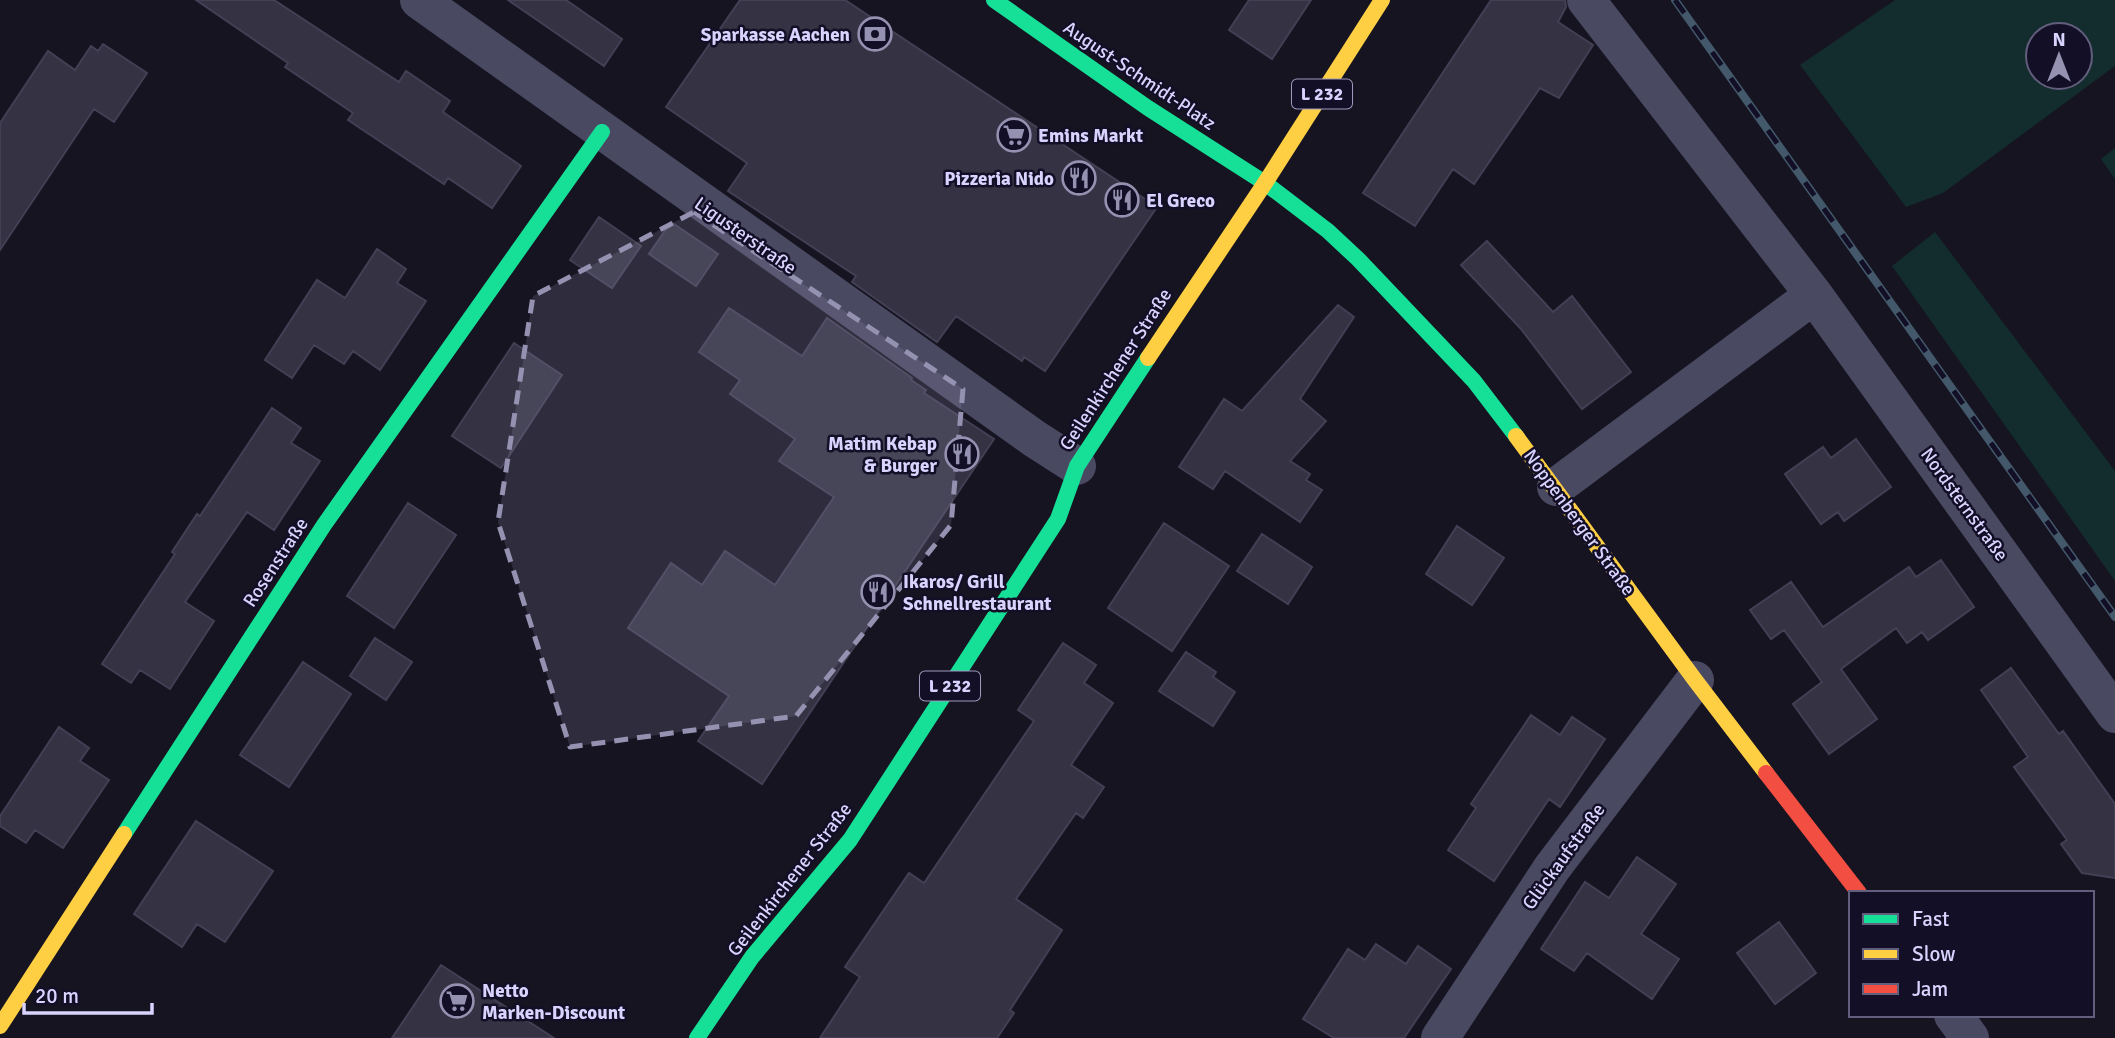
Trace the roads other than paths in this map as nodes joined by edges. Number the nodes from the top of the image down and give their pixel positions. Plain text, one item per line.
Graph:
1 (419, 0) edge
2 (994, 0) edge
3 (1382, 0) edge
4 (1587, 0) edge
5 (602, 132) junction
6 (1265, 183) junction
7 (1814, 295) junction
8 (1077, 466) junction
9 (1556, 488) junction
10 (1695, 680) junction
11 (2115, 714) edge
12 (1856, 891) edge
13 (1954, 1017) edge
14 (0, 1026) edge
15 (697, 1038) edge
16 (1440, 1038) edge
17 (1970, 1038) edge

1 - 5 street, Ligusterstraße
2 - 6 street, August-Schmidt-Platz
3 - 6 street, Geilenkirchener Straße / L 232
4 - 7 street, Nordsternstraße
5 - 8 street, Ligusterstraße
5 - 14 street, Rosenstraße
6 - 8 street, Geilenkirchener Straße / L 232
6 - 9 street, Noppenberger Straße
7 - 9 street
7 - 11 street, Nordsternstraße
8 - 15 street, Geilenkirchener Straße / L 232
9 - 10 street, Noppenberger Straße
10 - 12 street, Noppenberger Straße
10 - 16 street, Glückaufstraße
13 - 17 street

